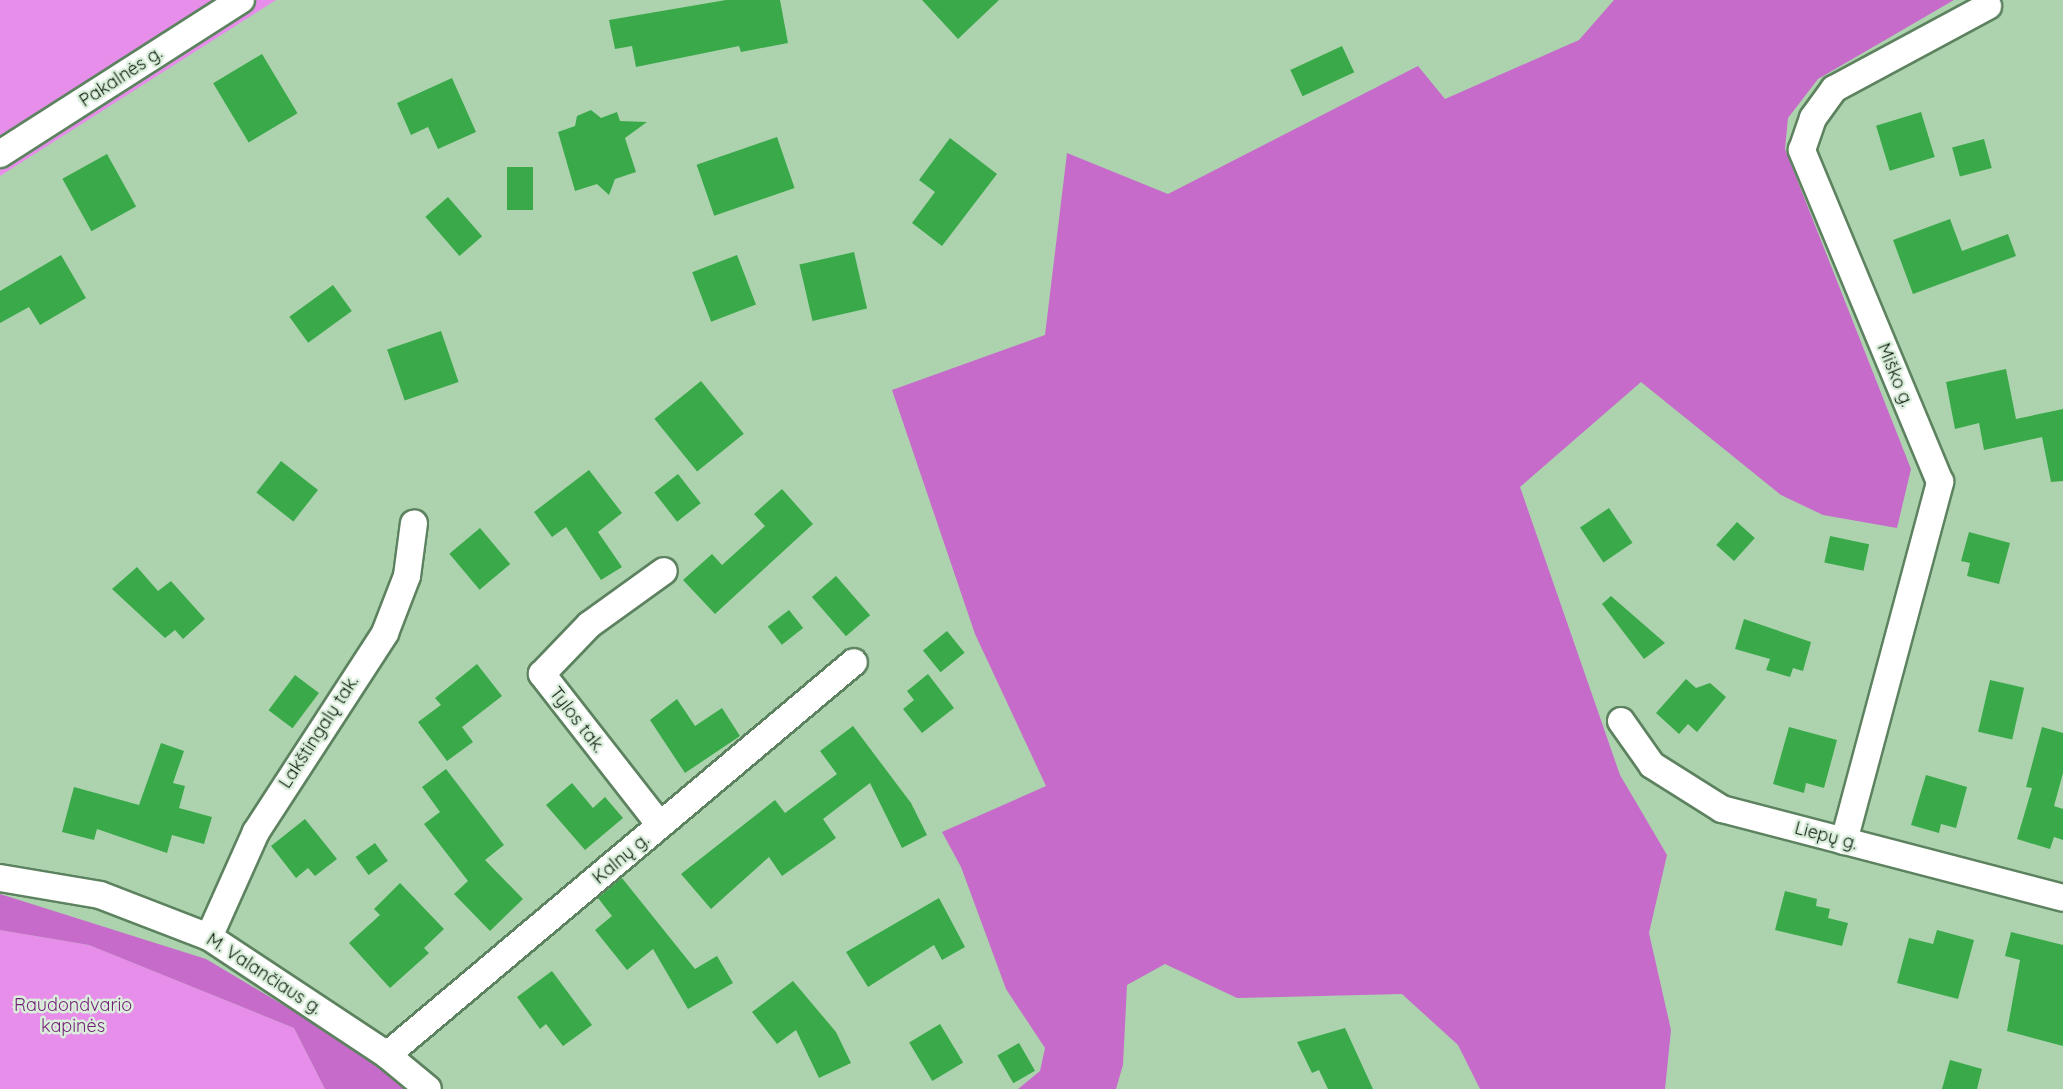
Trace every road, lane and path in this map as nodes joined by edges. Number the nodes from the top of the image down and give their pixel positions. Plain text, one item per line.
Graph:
1 (241, 0) edge
2 (1988, 6) dead end
3 (0, 154) edge
4 (414, 523) dead end
5 (664, 571) dead end
6 (854, 663) dead end
7 (1621, 721) dead end
8 (660, 825) junction
9 (1844, 841) junction
10 (0, 878) edge
11 (2063, 898) edge
12 (209, 937) junction
13 (387, 1055) junction
14 (428, 1089) edge

1 - 3 street, Pakalnės g.
2 - 9 street, Miško g.
4 - 12 street, Lakštingalų tak.
5 - 8 street, Tylos tak.
6 - 8 street, Kalnų g.
7 - 9 street, Liepų g.
8 - 13 street, Kalnų g.
9 - 11 street, Liepų g.
10 - 12 street, M. Valančiaus g.
12 - 13 street, M. Valančiaus g.
13 - 14 street, M. Valančiaus g.

